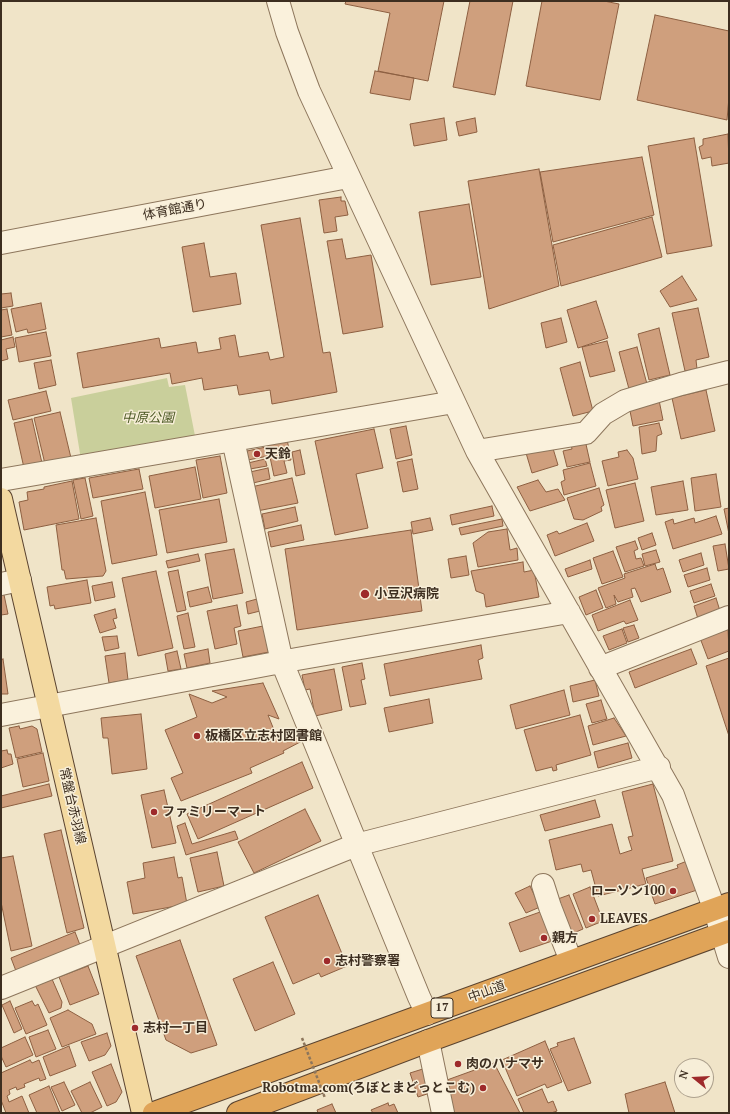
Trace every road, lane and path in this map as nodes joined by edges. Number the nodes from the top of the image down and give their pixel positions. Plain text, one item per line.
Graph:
1 (278, 1) edge
2 (348, 177) junction
3 (1, 243) edge
4 (729, 372) edge
5 (454, 402) junction
6 (233, 440) junction
7 (477, 451) junction
8 (1, 480) edge
9 (1, 499) edge
10 (11, 582) edge
11 (569, 612) junction
12 (729, 617) edge
13 (282, 662) junction
14 (600, 668) junction
15 (50, 706) junction
16 (1, 715) edge
17 (659, 768) junction
18 (356, 845) junction
19 (543, 886) dead end
20 (722, 906) edge
21 (725, 933) edge
22 (104, 947) junction
23 (729, 957) edge
24 (571, 961) junction
25 (1, 988) edge
26 (427, 1014) junction
27 (302, 1038) dead end
28 (428, 1041) junction
29 (325, 1098) dead end
30 (143, 1113) edge
31 (154, 1113) edge
32 (238, 1113) edge
33 (443, 1113) edge

1 - 2 street
2 - 3 street, 体育館通り
2 - 5 street
4 - 7 street
5 - 6 street
5 - 7 street
6 - 8 street
6 - 13 street
7 - 11 street
9 - 10 main road, 常盤台赤羽線
10 - 15 main road, 常盤台赤羽線
11 - 13 street
11 - 14 street
12 - 14 street
13 - 15 street
13 - 18 street
14 - 17 street
15 - 16 street
15 - 22 main road, 常盤台赤羽線
17 - 18 street
17 - 20 street
18 - 22 street
18 - 26 street
19 - 24 street
20 - 21 street
20 - 24 highway, 中山道 / 17
21 - 23 street
21 - 28 highway, 中山道 / 17
22 - 25 street
22 - 30 main road, 常盤台赤羽線
24 - 26 highway, 中山道 / 17
26 - 31 highway, 中山道 / 17
27 - 29 path, bridge
28 - 32 highway, 中山道 / 17
28 - 33 street

